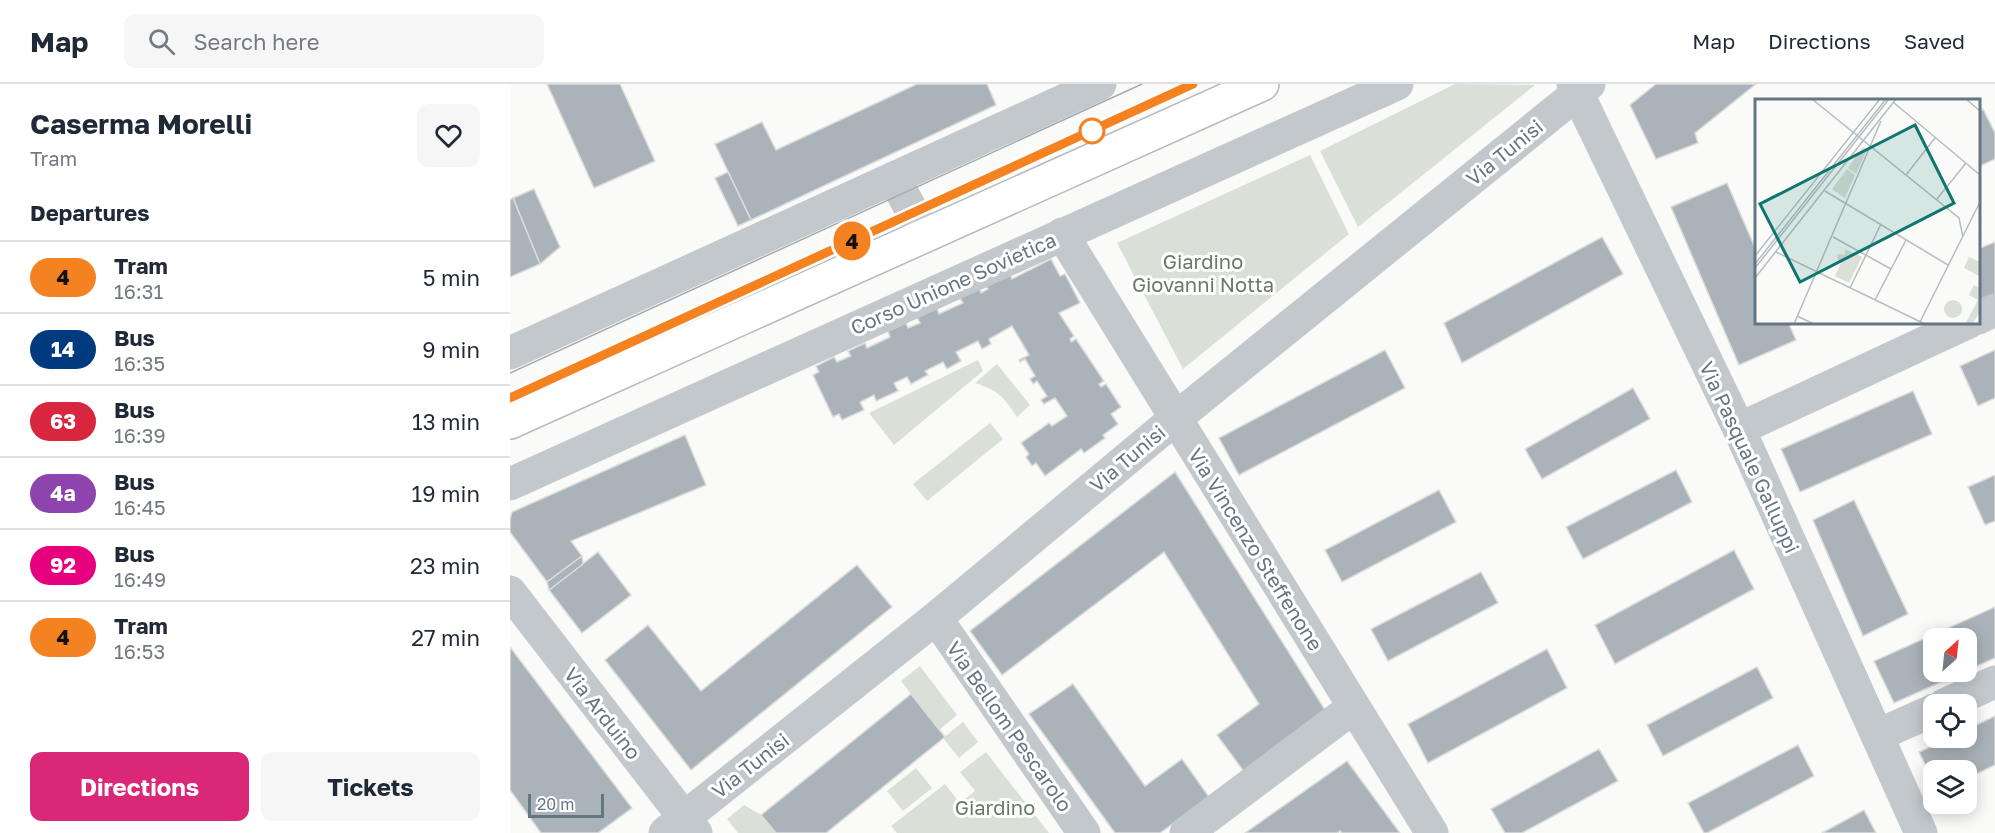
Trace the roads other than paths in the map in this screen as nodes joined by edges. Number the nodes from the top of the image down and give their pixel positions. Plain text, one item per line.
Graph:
1 (1100, 84) edge
2 (1262, 84) edge
3 (1397, 84) edge
4 (1580, 87) edge
5 (894, 178) junction
6 (1062, 234) junction
7 (925, 235) junction
8 (1995, 310) edge
9 (1980, 317) edge
10 (1965, 324) edge
11 (510, 353) edge
12 (1176, 418) junction
13 (510, 422) edge
14 (1738, 429) junction
15 (510, 484) edge
16 (510, 592) edge
17 (936, 618) junction
18 (1995, 682) edge
19 (1968, 694) edge
20 (1354, 707) junction
21 (1923, 715) edge
22 (1878, 735) junction
23 (682, 828) edge
24 (1084, 833) edge
25 (1186, 833) edge
26 (1432, 833) edge
27 (1921, 833) edge

1 - 5 street
2 - 7 main road
3 - 6 street, Corso Unione Sovietica
4 - 12 street, Via Tunisi
4 - 14 street, Via Pasquale Galluppi
5 - 7 street
5 - 11 street
6 - 12 street, Via Vincenzo Steffenone
6 - 15 street, Corso Unione Sovietica
7 - 13 main road
8 - 9 street
10 - 14 street
12 - 17 street, Via Tunisi
12 - 20 street, Via Vincenzo Steffenone
14 - 22 street, Via Pasquale Galluppi
16 - 23 street, Via Arduino
17 - 23 street, Via Tunisi
17 - 24 street, Via Bellom Pescarolo
18 - 19 street
20 - 25 street
20 - 26 street, Via Vincenzo Steffenone
21 - 22 street
22 - 27 street, Via Pasquale Galluppi

